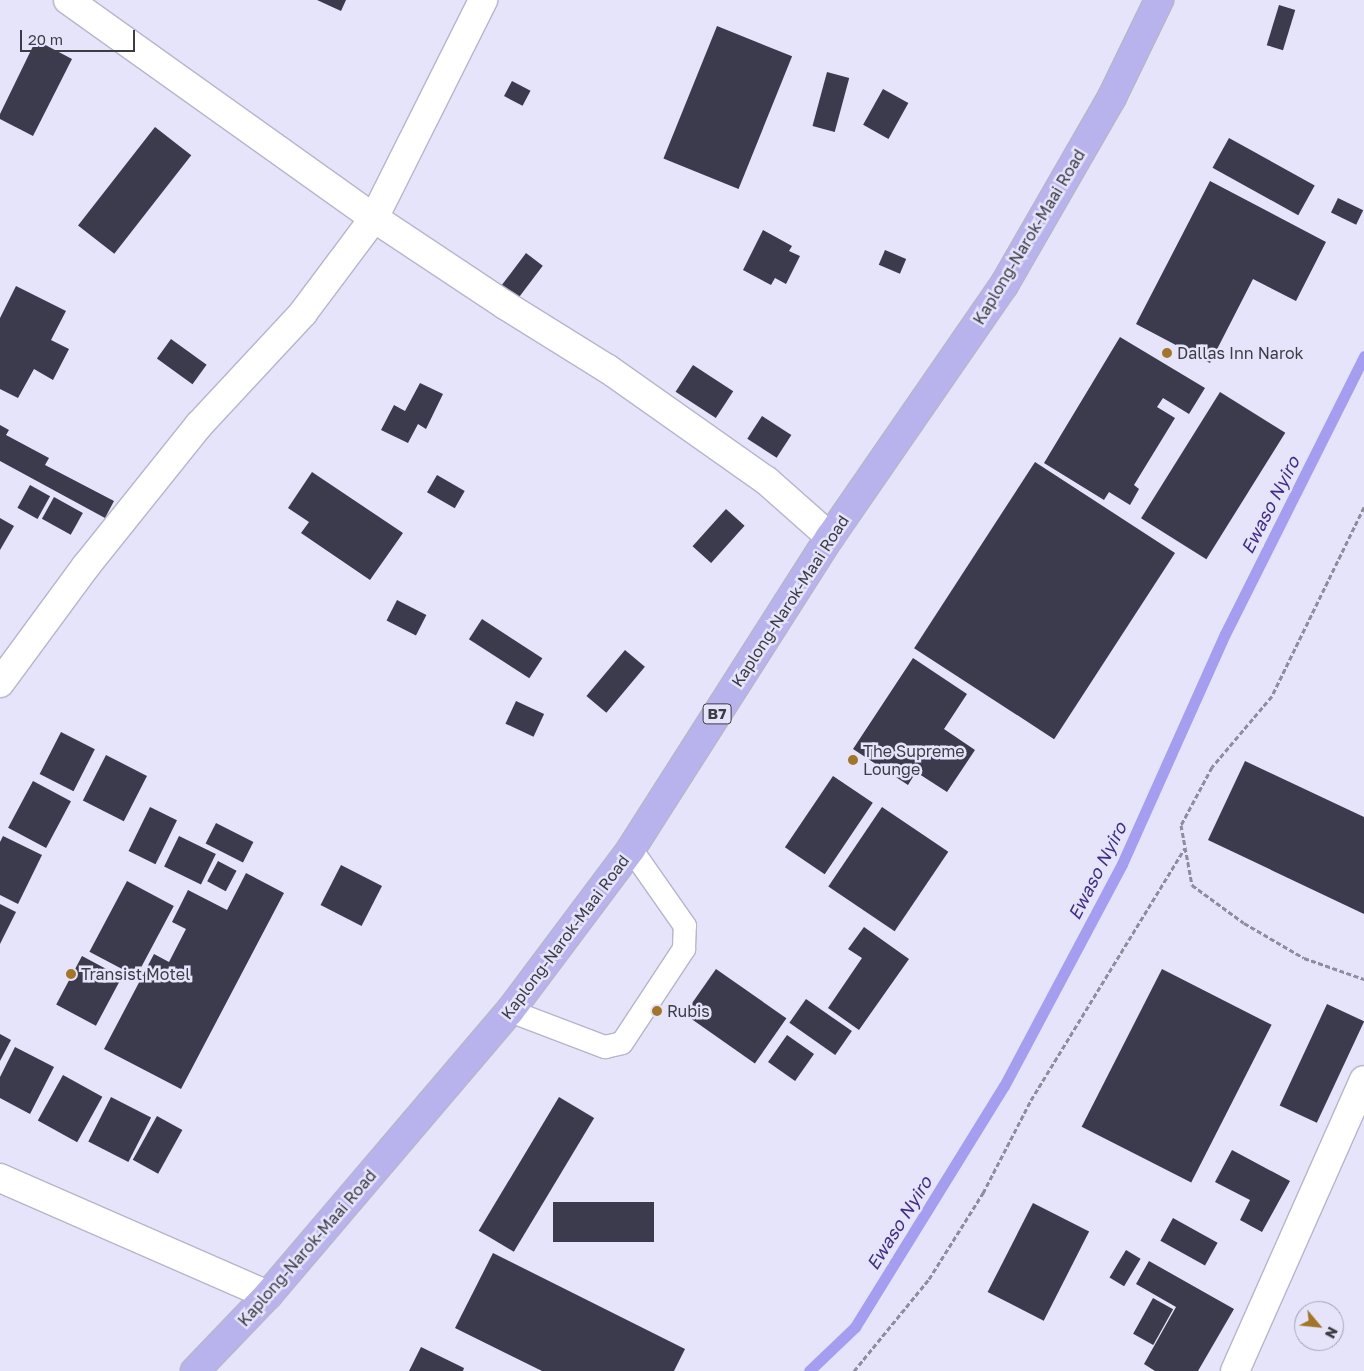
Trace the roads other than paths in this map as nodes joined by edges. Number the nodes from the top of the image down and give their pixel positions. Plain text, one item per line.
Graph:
1 (68, 0) edge
2 (483, 0) edge
3 (1159, 0) edge
4 (374, 218) junction
5 (830, 537) junction
6 (0, 683) edge
7 (631, 849) junction
8 (510, 1011) junction
9 (1364, 1080) edge
10 (0, 1178) edge
11 (268, 1295) junction
12 (195, 1371) edge
13 (1235, 1371) edge

1 - 4 street
2 - 4 street
3 - 5 highway, Kaplong-Narok-Maai Road / B7
4 - 5 street
4 - 6 street
5 - 7 highway, Kaplong-Narok-Maai Road / B7
7 - 8 highway, Kaplong-Narok-Maai Road / B7
7 - 8 lane
8 - 11 highway, Kaplong-Narok-Maai Road / B7
9 - 13 street
10 - 11 street
11 - 12 highway, Kaplong-Narok-Maai Road / B7

